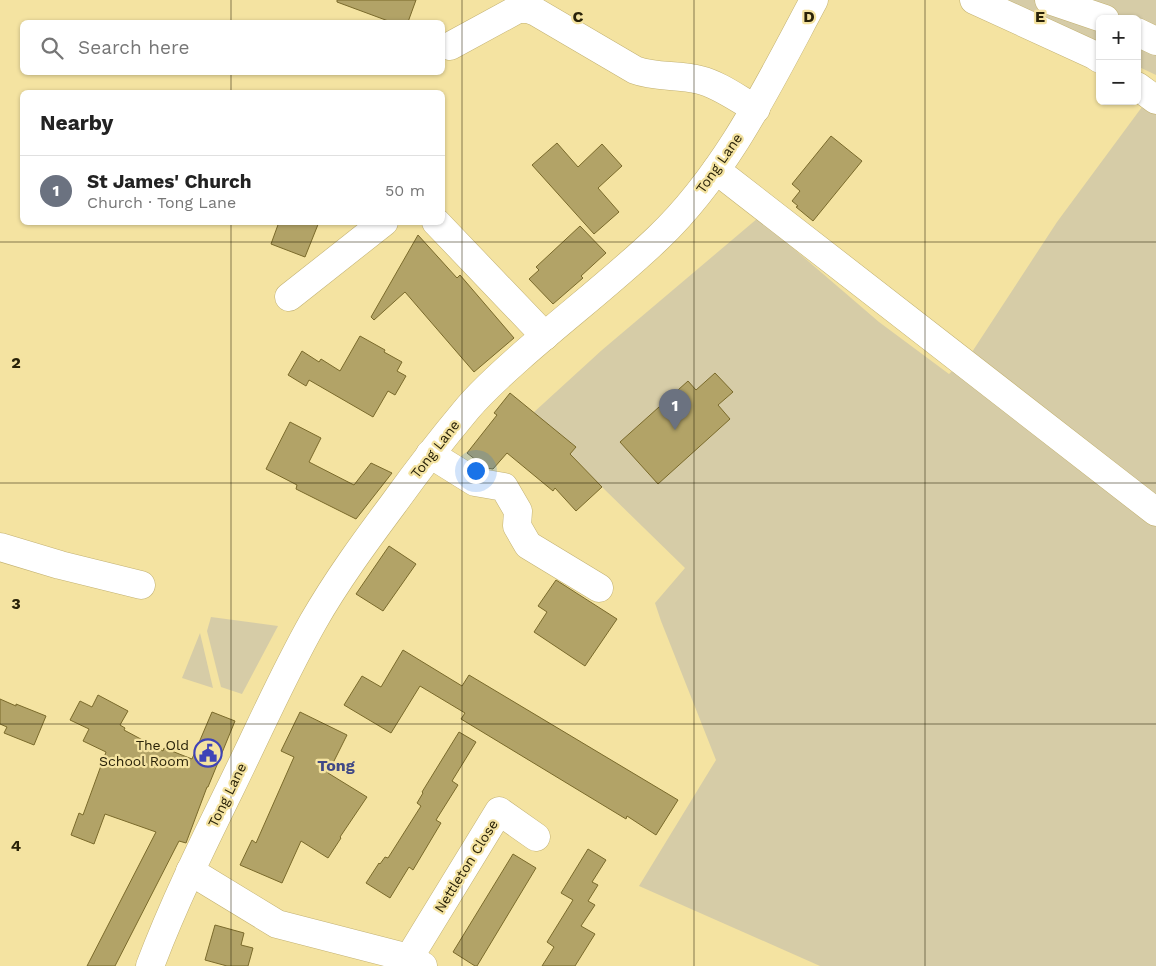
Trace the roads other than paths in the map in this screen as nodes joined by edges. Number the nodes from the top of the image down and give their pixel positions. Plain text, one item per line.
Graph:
1 (814, 0) edge
2 (974, 0) edge
3 (1049, 0) edge
4 (1096, 16) edge
5 (1141, 34) edge
6 (1156, 41) edge
7 (450, 46) dead end
8 (1096, 56) edge
9 (1141, 89) edge
10 (1156, 100) edge
11 (756, 109) junction
12 (716, 170) junction
13 (380, 225) edge
14 (439, 225) edge
15 (289, 297) dead end
16 (545, 336) junction
17 (430, 454) junction
18 (1156, 512) edge
19 (0, 548) edge
20 (141, 585) dead end
21 (599, 588) dead end
22 (536, 837) dead end
23 (190, 871) junction
24 (416, 962) edge
25 (150, 966) edge

1 - 11 street, Tong Lane
2 - 8 street
3 - 4 street
5 - 6 street
7 - 11 street
9 - 10 street
11 - 12 street, Tong Lane
12 - 16 street, Tong Lane
12 - 18 street
13 - 15 street
14 - 16 street
16 - 17 street, Tong Lane
17 - 21 street
17 - 23 street, Tong Lane
19 - 20 street
22 - 24 street, Nettleton Close
23 - 24 street, Nettleton Close
23 - 25 street, Tong Lane

